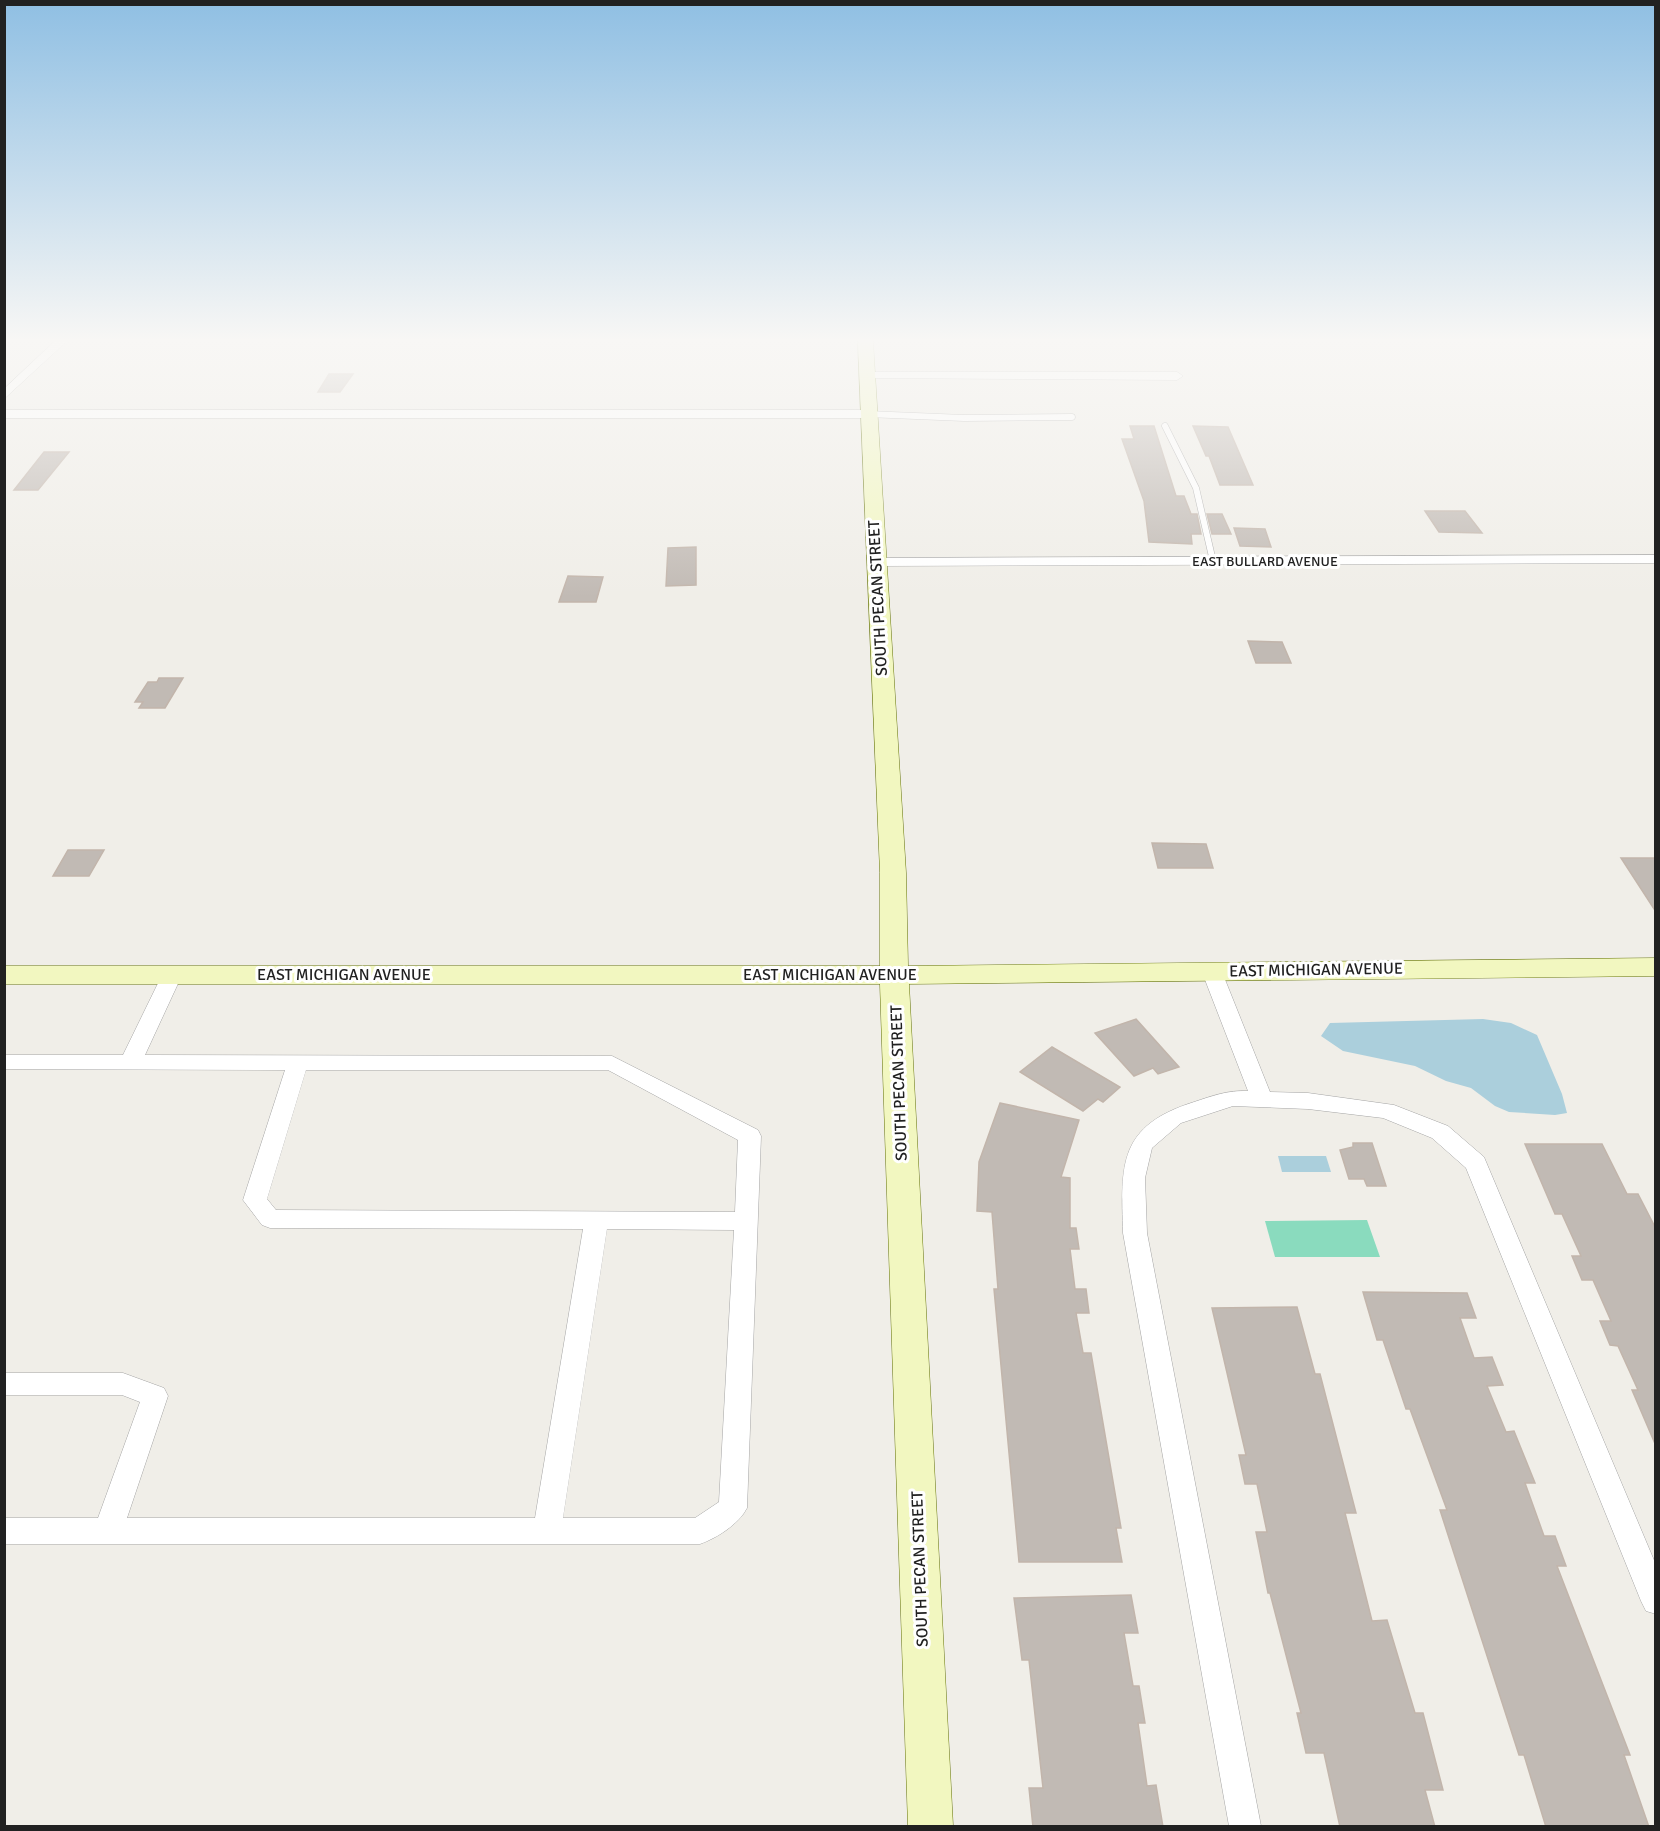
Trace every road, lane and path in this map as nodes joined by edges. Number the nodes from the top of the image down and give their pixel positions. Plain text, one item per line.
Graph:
1 (868, 426) edge
2 (1165, 426) dead end
3 (1656, 559) edge
4 (1213, 561) junction
5 (875, 562) junction
6 (1656, 967) edge
7 (1212, 972) junction
8 (4, 975) edge
9 (172, 975) junction
10 (894, 975) junction
11 (131, 1061) junction
12 (4, 1062) edge
13 (298, 1062) junction
14 (1262, 1099) junction
15 (596, 1220) junction
16 (748, 1221) junction
17 (4, 1384) edge
18 (4, 1531) edge
19 (108, 1531) junction
20 (547, 1531) junction
21 (1656, 1600) edge
22 (931, 1827) edge
23 (1245, 1827) edge

1 - 5 street, SOUTH PECAN STREET
2 - 4 lane
3 - 4 street, EAST BULLARD AVENUE
4 - 5 street, EAST BULLARD AVENUE
5 - 10 street, SOUTH PECAN STREET
6 - 7 street, EAST MICHIGAN AVENUE
7 - 10 street, EAST MICHIGAN AVENUE
7 - 14 street
8 - 9 street, EAST MICHIGAN AVENUE
9 - 10 street, EAST MICHIGAN AVENUE
9 - 11 street
10 - 22 street, SOUTH PECAN STREET
11 - 12 street
11 - 13 street
13 - 15 street
13 - 16 street
14 - 21 street
14 - 23 street
15 - 16 street
15 - 20 street
16 - 20 street
17 - 19 street
18 - 19 street
19 - 20 street

